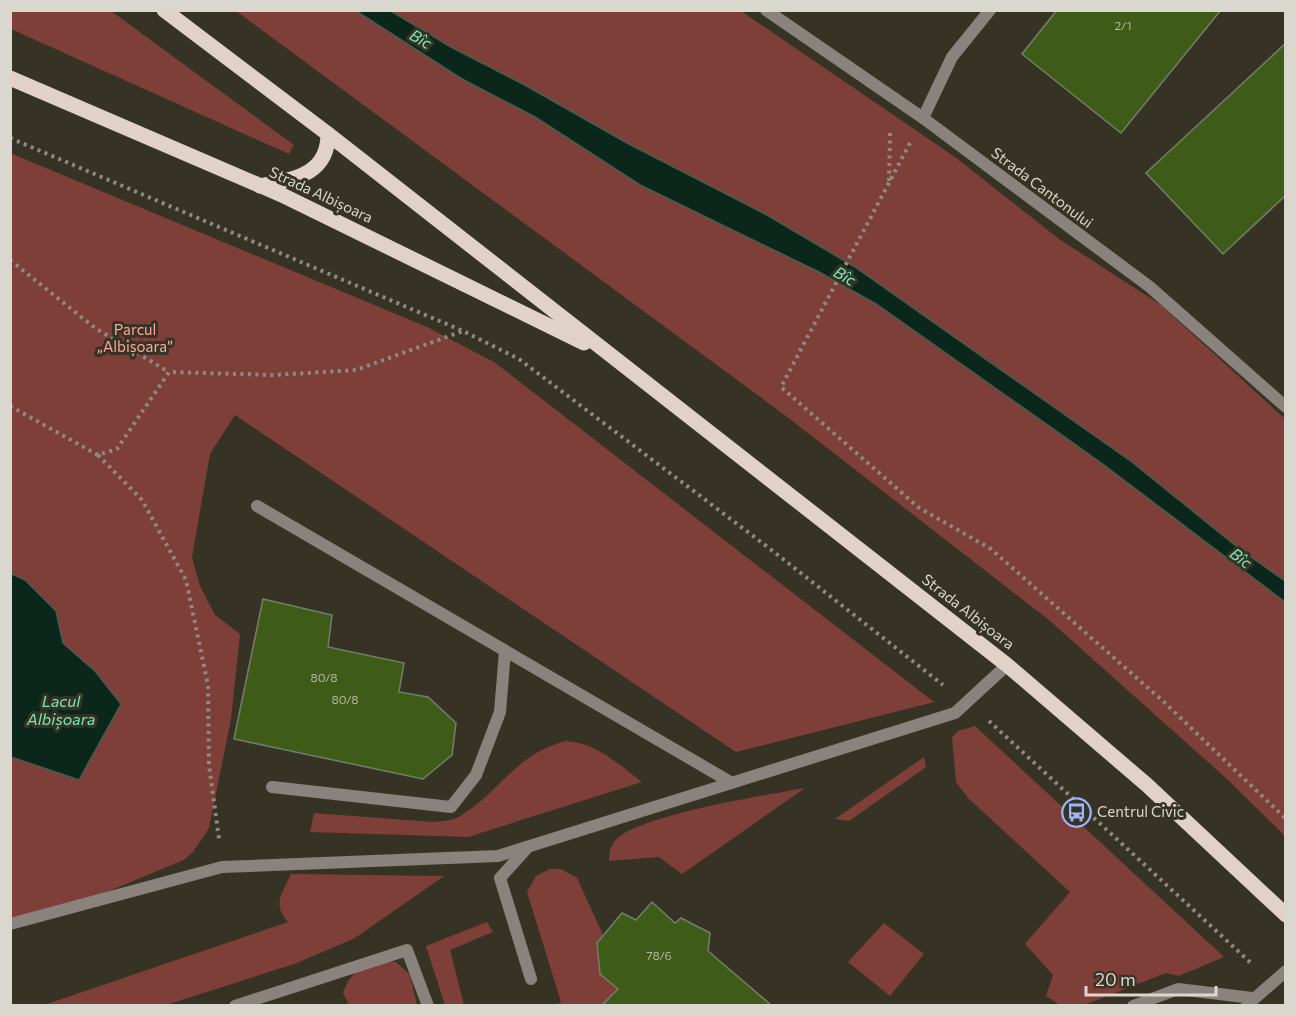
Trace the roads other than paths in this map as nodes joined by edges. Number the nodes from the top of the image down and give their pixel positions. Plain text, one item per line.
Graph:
1 (164, 10) edge
2 (766, 10) edge
3 (990, 10) edge
4 (10, 78) edge
5 (923, 118) junction
6 (328, 134) junction
7 (260, 186) junction
8 (611, 356) junction
9 (1286, 407) edge
10 (257, 506) dead end
11 (506, 651) junction
12 (1007, 665) junction
13 (732, 783) junction
14 (272, 787) dead end
15 (528, 846) junction
16 (1286, 915) edge
17 (10, 924) edge
18 (1286, 971) edge
19 (531, 979) dead end
20 (1249, 1002) edge
21 (235, 1005) edge
22 (428, 1005) edge
23 (1133, 1005) edge

1 - 6 main road, Strada Albișoara
2 - 5 street, Strada Cantonului
3 - 5 street
4 - 7 main road, Strada Albișoara
5 - 9 street, Strada Cantonului
6 - 7 main road
6 - 8 main road, Strada Albișoara
7 - 8 main road, Strada Albișoara
8 - 12 main road, Strada Albișoara
10 - 11 street
11 - 13 street
11 - 14 street
12 - 13 street
12 - 16 main road, Strada Albișoara
13 - 15 street
15 - 17 street
15 - 19 street
18 - 20 street
20 - 23 street
21 - 22 street

